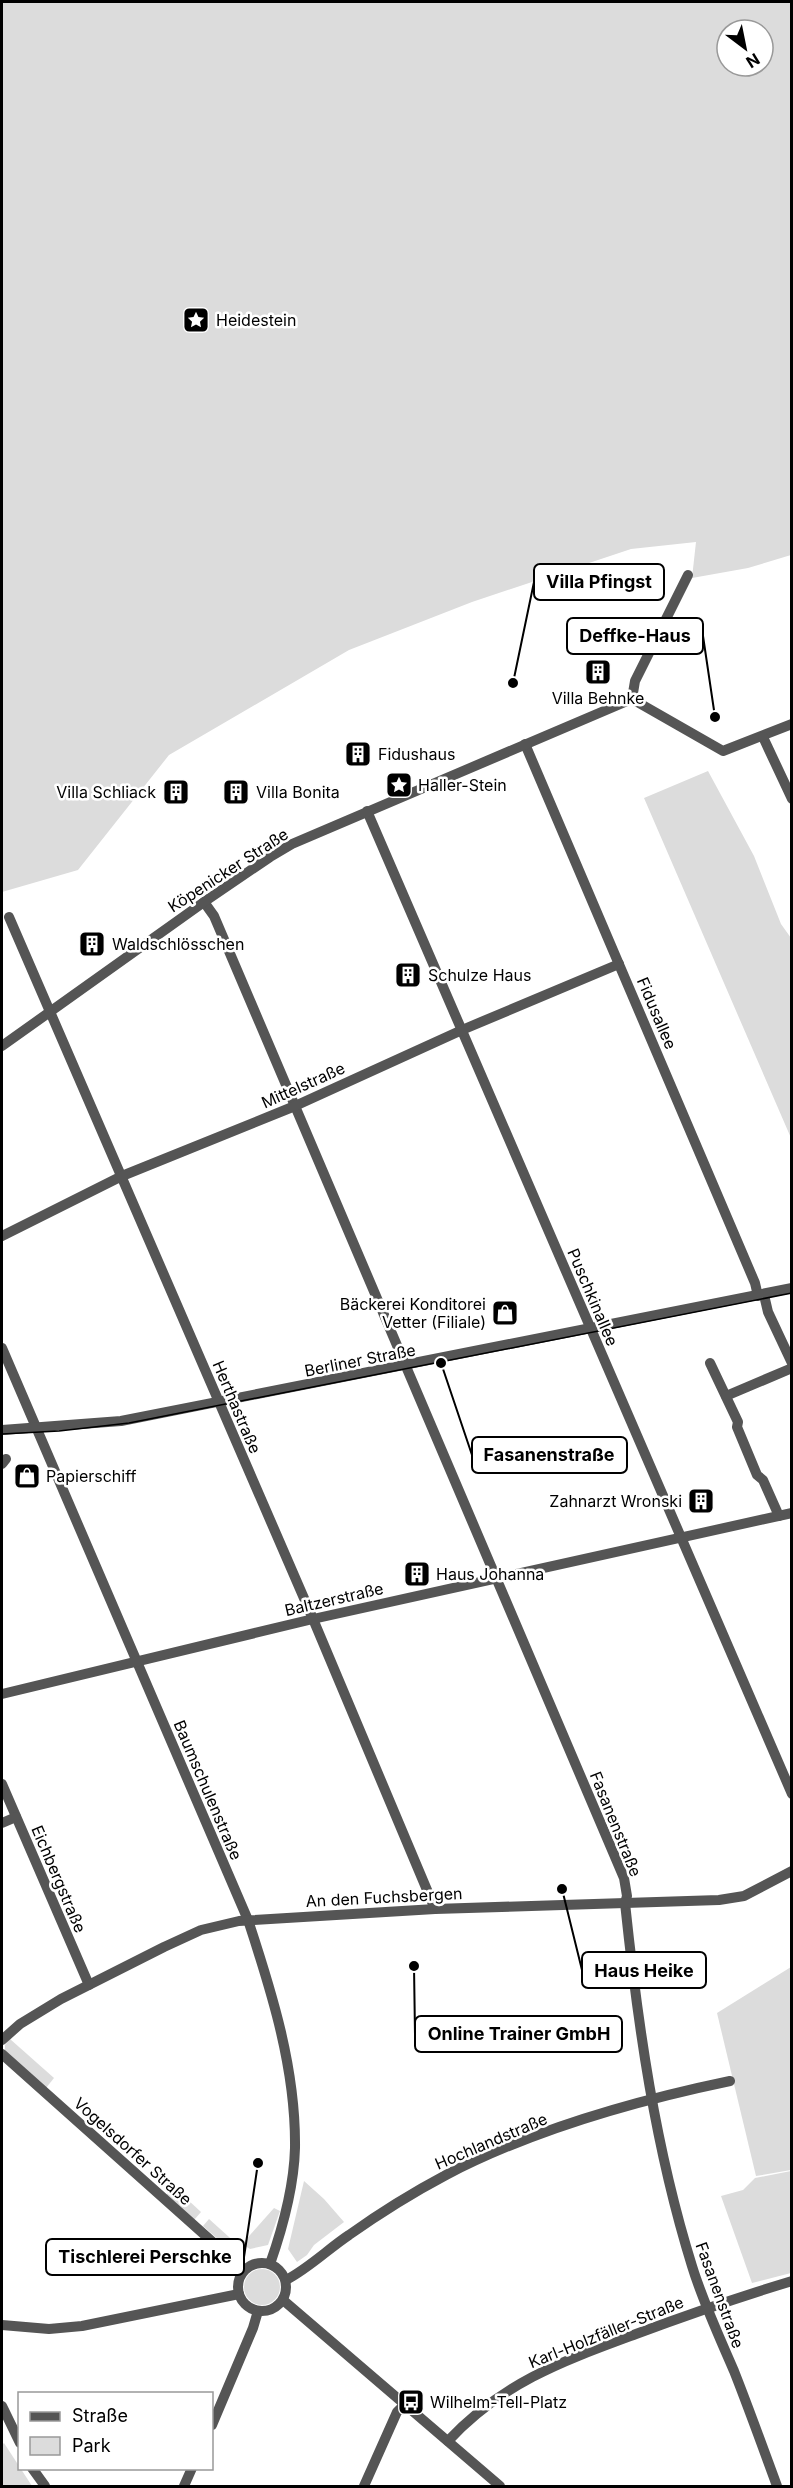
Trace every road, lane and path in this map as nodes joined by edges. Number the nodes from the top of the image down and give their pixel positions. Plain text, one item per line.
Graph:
1 (688, 575) dead end
2 (632, 699) junction
3 (792, 724) edge
4 (763, 737) junction
5 (525, 744) junction
6 (792, 800) edge
7 (367, 811) junction
8 (204, 902) junction
9 (9, 917) dead end
10 (619, 964) junction
11 (51, 1012) junction
12 (462, 1030) junction
13 (2, 1046) edge
14 (296, 1106) junction
15 (122, 1176) junction
16 (2, 1236) edge
17 (792, 1288) edge
18 (761, 1296) junction
19 (591, 1329) junction
20 (2, 1348) edge
21 (710, 1363) dead end
22 (792, 1363) edge
23 (407, 1366) junction
24 (792, 1368) edge
25 (726, 1396) junction
26 (219, 1402) junction
27 (35, 1429) junction
28 (2, 1430) edge
29 (792, 1513) edge
30 (779, 1516) junction
31 (681, 1537) junction
32 (497, 1579) junction
33 (313, 1619) junction
34 (137, 1661) junction
35 (2, 1694) edge
36 (2, 1784) edge
37 (792, 1794) edge
38 (16, 1817) junction
39 (2, 1824) edge
40 (792, 1871) edge
41 (625, 1904) junction
42 (435, 1910) junction
43 (248, 1920) junction
44 (89, 1985) junction
45 (2, 2040) edge
46 (2, 2054) edge
47 (730, 2081) dead end
48 (650, 2099) junction
49 (270, 2264) junction
50 (244, 2270) junction
51 (286, 2280) junction
52 (792, 2281) edge
53 (239, 2294) junction
54 (283, 2300) junction
55 (706, 2308) junction
56 (258, 2311) junction
57 (2, 2325) edge
58 (405, 2404) junction
59 (2, 2406) edge
60 (213, 2423) edge
61 (18, 2440) edge
62 (448, 2441) junction
63 (33, 2470) edge
64 (192, 2470) edge
65 (45, 2487) edge
66 (184, 2487) edge
67 (364, 2487) edge
68 (500, 2487) edge
69 (777, 2487) edge

1 - 2 street
2 - 4 street
2 - 5 street, Köpenicker Straße
3 - 4 street
4 - 6 street
5 - 7 street, Köpenicker Straße
5 - 10 street, Fidusallee
7 - 8 street, Köpenicker Straße
7 - 12 street, Puschkinallee
8 - 11 street, Köpenicker Straße
8 - 14 street, Fasanenstraße
9 - 11 street, Herthastraße
10 - 12 street, Mittelstraße
10 - 18 street, Fidusallee
11 - 13 street, Köpenicker Straße
11 - 15 street, Herthastraße
12 - 14 street, Mittelstraße
12 - 19 street, Puschkinallee
14 - 15 street, Mittelstraße
14 - 23 street, Fasanenstraße
15 - 16 street, Mittelstraße
15 - 26 street, Herthastraße
17 - 18 street, Berliner Straße
18 - 19 street, Berliner Straße
18 - 22 street, Fidusallee
19 - 23 street, Berliner Straße
19 - 31 street, Puschkinallee
20 - 27 street, Baumschulenstraße
21 - 25 street
23 - 26 street, Berliner Straße
23 - 32 street, Fasanenstraße
24 - 25 street
25 - 30 street
26 - 27 street, Berliner Straße
26 - 33 street, Herthastraße
27 - 28 street, Berliner Straße
27 - 34 street, Baumschulenstraße
29 - 30 street
30 - 31 street, Baltzerstraße
31 - 32 street, Baltzerstraße
31 - 37 street, Puschkinallee
32 - 33 street, Baltzerstraße
32 - 41 street, Fasanenstraße
33 - 34 street, Baltzerstraße
33 - 42 street, Herthastraße
34 - 35 street, Baltzerstraße
34 - 43 street, Baumschulenstraße
36 - 38 street, Eichbergstraße
38 - 39 street
38 - 44 street, Eichbergstraße
40 - 41 street, An den Fuchsbergen
41 - 42 street, An den Fuchsbergen
41 - 48 street, Fasanenstraße
42 - 43 street, An den Fuchsbergen
43 - 44 street, An den Fuchsbergen
43 - 49 street, Baumschulenstraße
44 - 45 street, An den Fuchsbergen
46 - 50 street, Vogelsdorfer Straße
47 - 48 street, Hochlandstraße
48 - 51 street, Hochlandstraße
48 - 55 street, Fasanenstraße
49 - 50 street
49 - 51 street
50 - 53 street
51 - 54 street
52 - 55 street, Karl-Holzfäller-Straße
53 - 56 street
53 - 57 street
54 - 56 street
54 - 58 street
55 - 62 street, Karl-Holzfäller-Straße
55 - 69 street, Fasanenstraße
56 - 60 street
58 - 62 street
58 - 67 street
59 - 61 street
62 - 68 street
63 - 65 street
64 - 66 street

